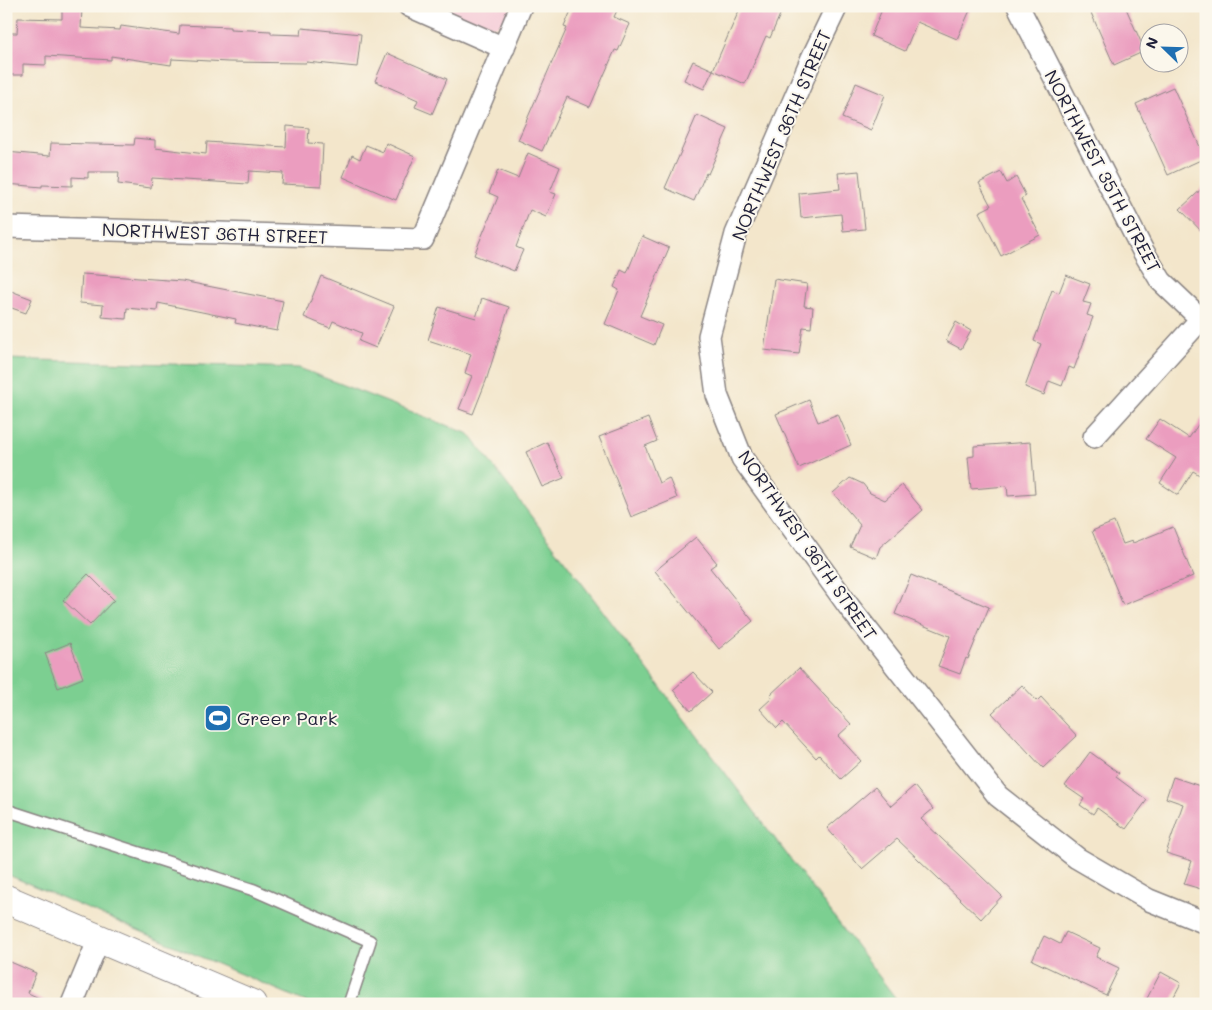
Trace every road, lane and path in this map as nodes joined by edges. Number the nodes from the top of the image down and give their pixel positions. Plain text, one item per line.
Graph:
1 (409, 6) edge
2 (521, 6) edge
3 (837, 6) edge
4 (1018, 6) edge
5 (504, 48) junction
6 (6, 227) edge
7 (1204, 320) edge
8 (1094, 437) dead end
9 (6, 810) edge
10 (6, 899) edge
11 (1206, 923) edge
12 (99, 939) junction
13 (72, 1004) edge
14 (252, 1004) edge
15 (349, 1004) edge

1 - 5 street
2 - 5 street
3 - 11 street, NORTHWEST 36TH STREET
4 - 7 street, NORTHWEST 35TH STREET
5 - 6 street, NORTHWEST 36TH STREET
7 - 8 street
9 - 15 lane
10 - 12 main road
12 - 13 street
12 - 14 main road

